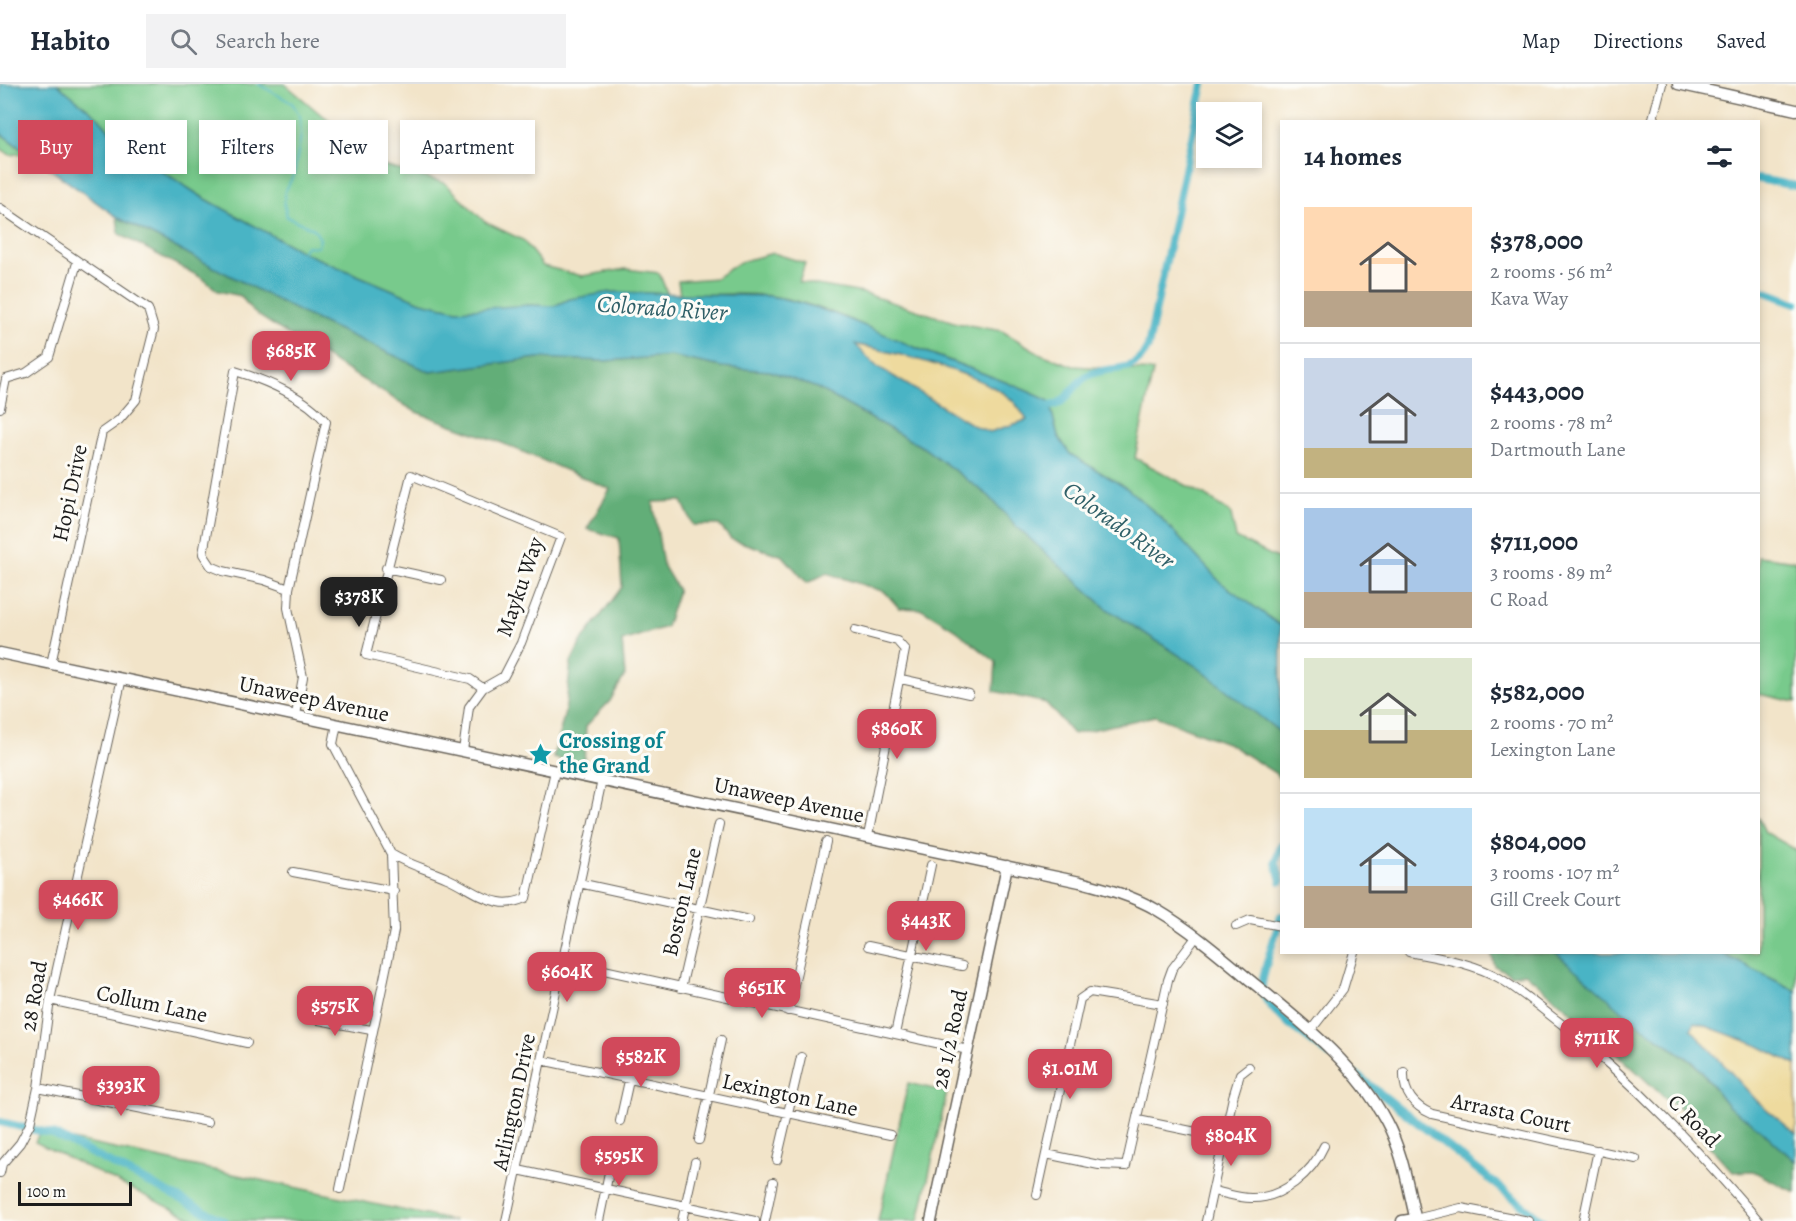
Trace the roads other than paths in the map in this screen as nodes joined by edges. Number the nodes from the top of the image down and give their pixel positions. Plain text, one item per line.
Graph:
1 (1662, 84) edge
2 (1678, 84) edge
3 (1796, 110) edge
4 (1653, 120) edge
5 (0, 208) edge
6 (77, 263) junction
7 (3, 378) edge
8 (0, 408) edge
9 (386, 568) junction
10 (441, 580) dead end
11 (289, 589) junction
12 (855, 630) dead end
13 (0, 652) edge
14 (51, 664) junction
15 (122, 678) junction
16 (901, 679) junction
17 (483, 688) junction
18 (969, 694) dead end
19 (296, 715) junction
20 (337, 724) junction
21 (463, 751) junction
22 (555, 771) junction
23 (602, 780) junction
24 (719, 824) dead end
25 (868, 836) junction
26 (825, 842) dead end
27 (391, 854) junction
28 (931, 865) dead end
29 (1007, 866) junction
30 (293, 872) dead end
31 (579, 883) junction
32 (394, 891) junction
33 (699, 909) junction
34 (749, 920) dead end
35 (1236, 926) dead end
36 (1280, 927) edge
37 (1197, 936) junction
38 (868, 946) dead end
39 (1353, 954) edge
40 (1418, 954) edge
41 (912, 956) junction
42 (562, 961) junction
43 (962, 966) dead end
44 (681, 988) junction
45 (50, 1000) junction
46 (1163, 1004) junction
47 (789, 1011) junction
48 (303, 1017) dead end
49 (371, 1030) junction
50 (1311, 1030) junction
51 (895, 1034) junction
52 (721, 1040) dead end
53 (247, 1043) dead end
54 (636, 1049) dead end
55 (968, 1050) junction
56 (801, 1056) dead end
57 (541, 1060) junction
58 (1249, 1067) dead end
59 (1404, 1072) dead end
60 (629, 1079) junction
61 (38, 1088) junction
62 (709, 1096) junction
63 (788, 1113) junction
64 (1138, 1120) junction
65 (620, 1121) dead end
66 (208, 1122) dead end
67 (890, 1135) dead end
68 (1225, 1138) junction
69 (699, 1140) dead end
70 (1324, 1146) dead end
71 (615, 1148) dead end
72 (1598, 1150) junction
73 (1046, 1154) junction
74 (1636, 1159) dead end
75 (777, 1160) dead end
76 (694, 1162) dead end
77 (518, 1170) junction
78 (0, 1173) edge
79 (773, 1182) dead end
80 (340, 1188) dead end
81 (606, 1189) junction
82 (1213, 1191) junction
83 (1037, 1196) dead end
84 (685, 1206) junction
85 (1416, 1220) edge
86 (506, 1221) edge
87 (599, 1221) edge
88 (682, 1221) edge
89 (755, 1221) edge
90 (765, 1221) edge
91 (931, 1221) edge
92 (1206, 1221) edge
93 (1402, 1221) edge
94 (1529, 1221) edge
95 (1583, 1221) edge
96 (1759, 1221) edge

1 - 4 street
2 - 3 main road
5 - 6 street
6 - 7 street
6 - 14 street, Hopi Drive
7 - 8 street
9 - 10 street
9 - 17 street
9 - 17 street, Mayku Way
11 - 11 street
11 - 19 street
12 - 16 street
13 - 14 main road, Unaweep Avenue
14 - 15 main road, Unaweep Avenue
15 - 19 main road, Unaweep Avenue
15 - 45 street, 28 Road
16 - 18 street
16 - 25 street
17 - 21 street, Mayku Way
19 - 20 main road, Unaweep Avenue
20 - 21 main road, Unaweep Avenue
20 - 27 street
21 - 22 main road, Unaweep Avenue
22 - 23 main road, Unaweep Avenue
22 - 27 street
23 - 25 main road, Unaweep Avenue
23 - 31 street, Arlington Drive
24 - 33 street, Boston Lane
25 - 29 main road, Unaweep Avenue
26 - 47 street
27 - 32 street
28 - 41 street
29 - 37 main road, Unaweep Avenue
29 - 55 main road, 28 1/2 Road
30 - 32 street
31 - 33 street
31 - 42 street, Arlington Drive
32 - 49 street
33 - 34 street
33 - 44 street, Boston Lane
35 - 36 street
37 - 46 street
37 - 50 main road, Unaweep Avenue
38 - 41 street
39 - 50 street
40 - 96 street, C Road
41 - 43 street
41 - 51 street
42 - 44 street
42 - 57 street, Arlington Drive
44 - 47 street
45 - 53 street, Collum Lane
45 - 61 street, 28 Road
46 - 64 street
46 - 73 street
47 - 51 street
48 - 49 street
49 - 80 street
50 - 85 main road, Unaweep Avenue
51 - 55 street
52 - 62 street
54 - 60 street
55 - 91 main road, 28 1/2 Road
56 - 63 street
57 - 60 street, Lexington Lane
57 - 77 street, Arlington Drive
58 - 68 street
59 - 72 street, Arrasta Court
60 - 62 street, Lexington Lane
60 - 65 street
61 - 66 street
61 - 78 street, 28 Road
62 - 63 street, Lexington Lane
62 - 69 street
63 - 67 street, Lexington Lane
63 - 75 street
64 - 68 street
64 - 73 street
68 - 82 street
70 - 82 street
71 - 81 street
72 - 74 street, Arrasta Court
72 - 95 street
73 - 83 street
76 - 84 street
77 - 81 street
77 - 86 street, Arlington Drive
79 - 90 street
81 - 84 street
81 - 87 street
82 - 92 street
84 - 88 street
84 - 89 street
85 - 93 main road
85 - 94 street

